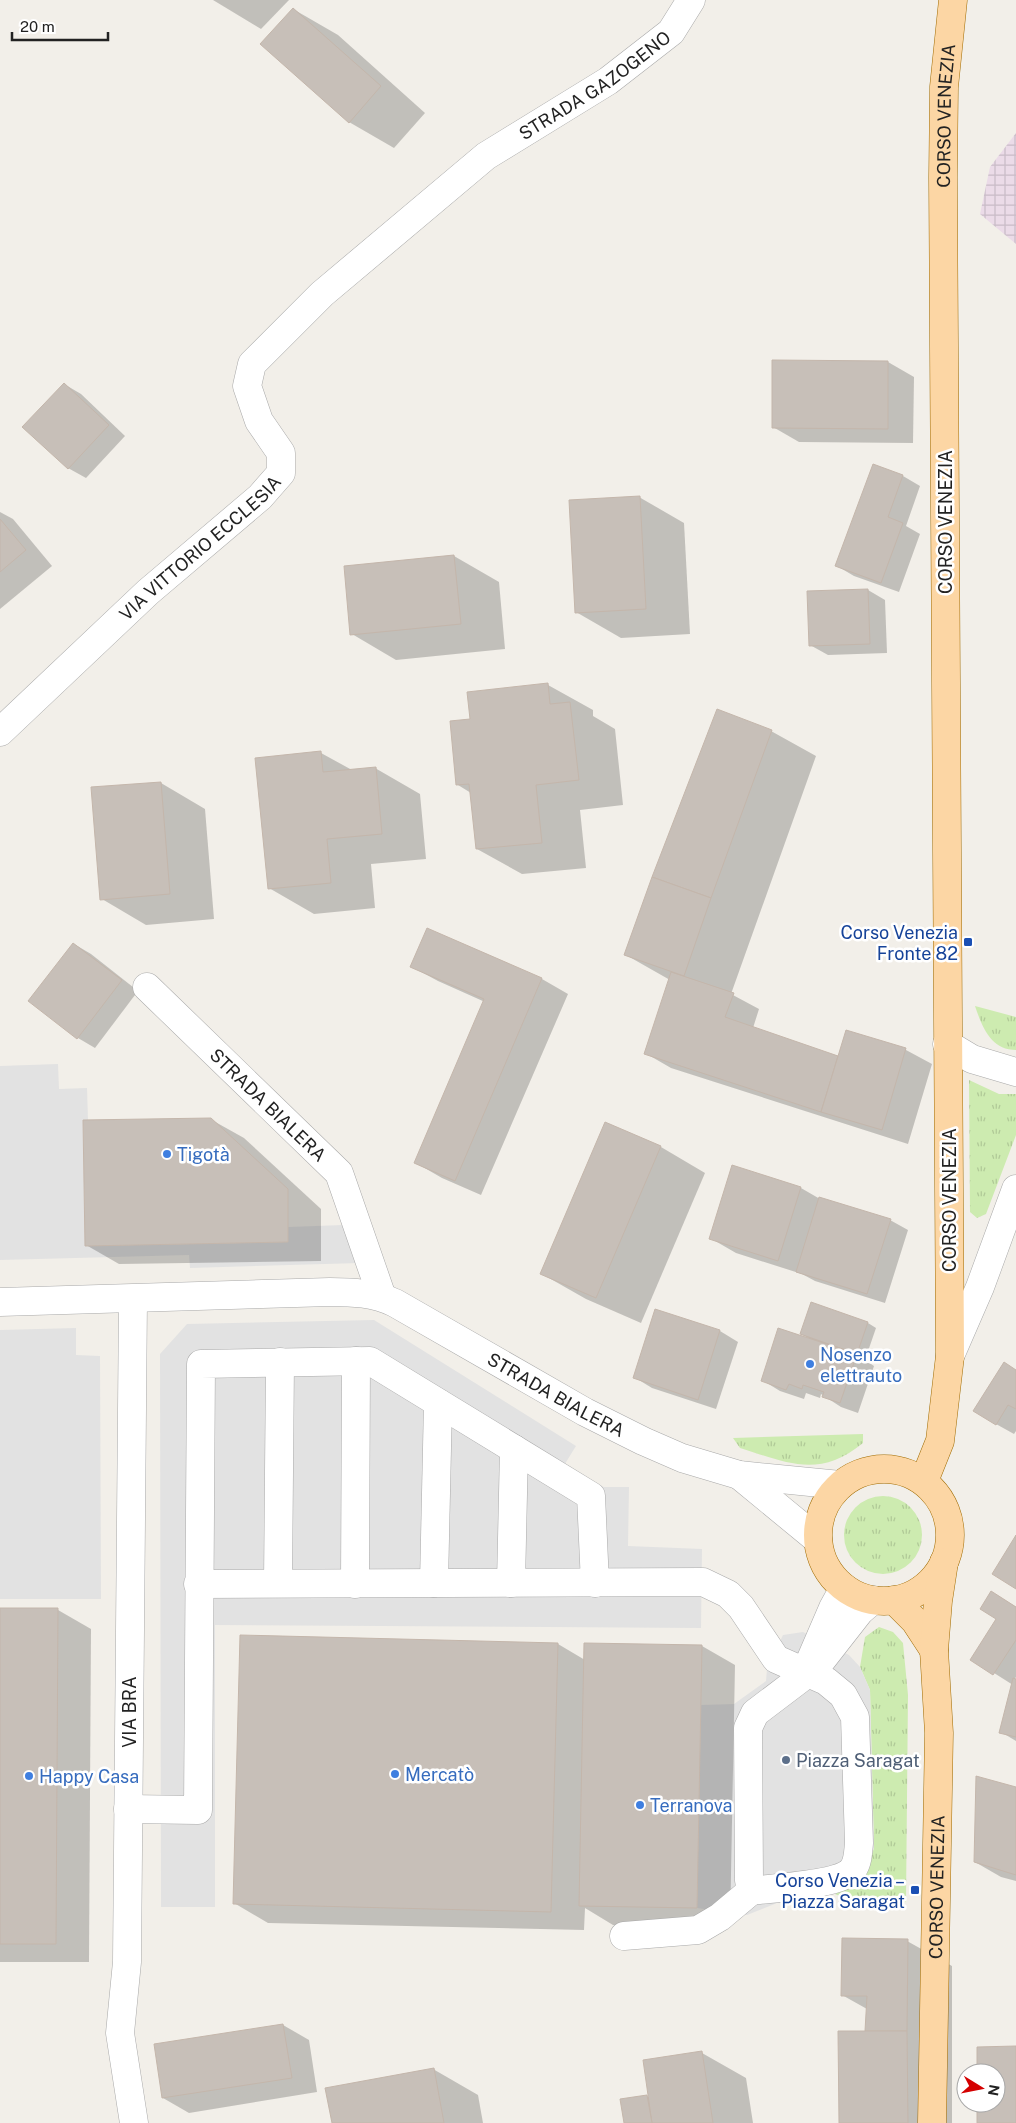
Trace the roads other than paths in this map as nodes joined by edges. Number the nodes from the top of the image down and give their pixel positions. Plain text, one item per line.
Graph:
1 (691, 0) edge
2 (953, 0) edge
3 (486, 156) joint
4 (0, 732) edge
5 (147, 987) dead end
6 (947, 1044) junction
7 (1016, 1072) edge
8 (1016, 1189) edge
9 (382, 1297) junction
10 (133, 1299) junction
11 (0, 1302) edge
12 (950, 1356) junction
13 (356, 1361) junction
14 (280, 1362) junction
15 (438, 1403) junction
16 (514, 1449) junction
17 (739, 1475) junction
18 (924, 1481) junction
19 (840, 1485) junction
20 (818, 1540) junction
21 (944, 1562) junction
22 (434, 1583) junction
23 (511, 1583) junction
24 (594, 1583) junction
25 (198, 1584) junction
26 (278, 1584) junction
27 (355, 1584) junction
28 (844, 1588) junction
29 (884, 1600) junction
30 (934, 1650) junction
31 (807, 1673) junction
32 (128, 1809) junction
33 (751, 1890) junction
34 (624, 1936) dead end
35 (134, 2123) edge
36 (932, 2123) edge

1 - 3 street, STRADA GAZOGENO
2 - 6 main road, CORSO VENEZIA
3 - 4 street, VIA VITTORIO ECCLESIA
5 - 9 street, STRADA BIALERA
6 - 7 street
6 - 12 main road, CORSO VENEZIA
8 - 12 street, CORSO VENEZIA
9 - 10 street, STRADA BIALERA
9 - 17 street, STRADA BIALERA
10 - 11 street, STRADA BIALERA
10 - 32 street, VIA BRA
12 - 18 main road, CORSO VENEZIA
13 - 14 street
13 - 15 street
13 - 27 street
14 - 25 street
14 - 26 street
15 - 16 street
15 - 22 street
16 - 23 street
16 - 24 street
17 - 19 street, STRADA BIALERA
17 - 20 street, STRADA BIALERA
18 - 19 main road
18 - 21 main road
19 - 20 main road
20 - 28 main road
21 - 29 main road
21 - 30 main road, CORSO VENEZIA
22 - 23 street
22 - 27 street
23 - 24 street
24 - 31 street
25 - 26 street
25 - 32 street
26 - 27 street
28 - 29 main road
28 - 31 street
29 - 30 main road, CORSO VENEZIA
29 - 31 street
30 - 36 main road, CORSO VENEZIA
31 - 33 street
31 - 33 street
32 - 35 street, VIA BRA
33 - 34 street

